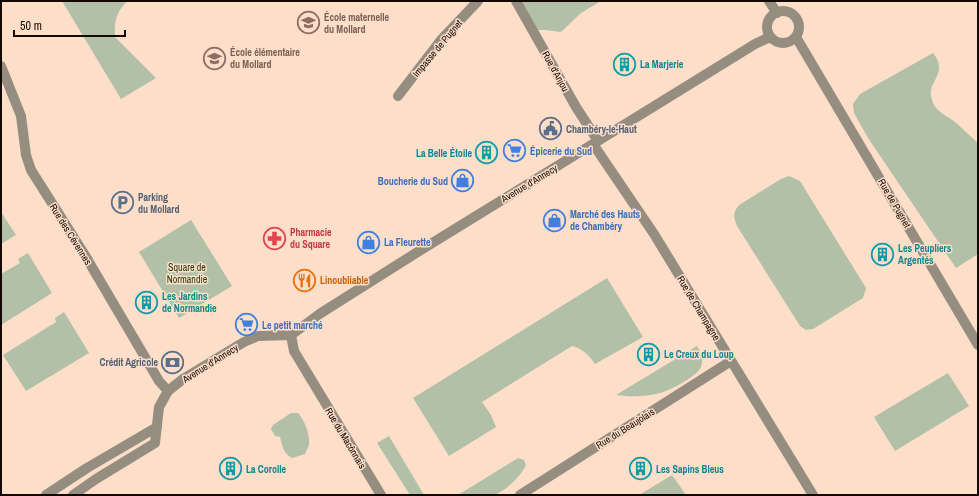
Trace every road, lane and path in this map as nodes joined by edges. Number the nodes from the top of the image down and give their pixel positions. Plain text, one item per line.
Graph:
1 (478, 1) edge
2 (516, 1) edge
3 (769, 1) edge
4 (777, 13) junction
5 (770, 37) junction
6 (796, 37) junction
7 (1, 66) edge
8 (398, 96) dead end
9 (596, 142) junction
10 (291, 335) junction
11 (978, 345) edge
12 (731, 361) junction
13 (168, 391) junction
14 (157, 427) junction
15 (46, 495) edge
16 (73, 495) edge
17 (381, 495) edge
18 (520, 495) edge
19 (813, 495) edge

1 - 8 street, Impasse de Pugnet
2 - 9 street, Rue d'Anjou
3 - 4 street
4 - 5 street
4 - 6 street
5 - 6 street
5 - 9 street, Avenue d'Annecy
6 - 11 street, Rue de Pugnet
7 - 13 street, Rue des Cévennes
9 - 10 street, Avenue d'Annecy
9 - 12 street, Rue de Champagne
10 - 13 street, Avenue d'Annecy
10 - 17 street, Rue du Macônnais
12 - 18 street, Rue du Beaujolais
12 - 19 street, Rue de Champagne
13 - 14 street, Avenue d'Annecy
14 - 15 street
14 - 16 street, Avenue d'Annecy

